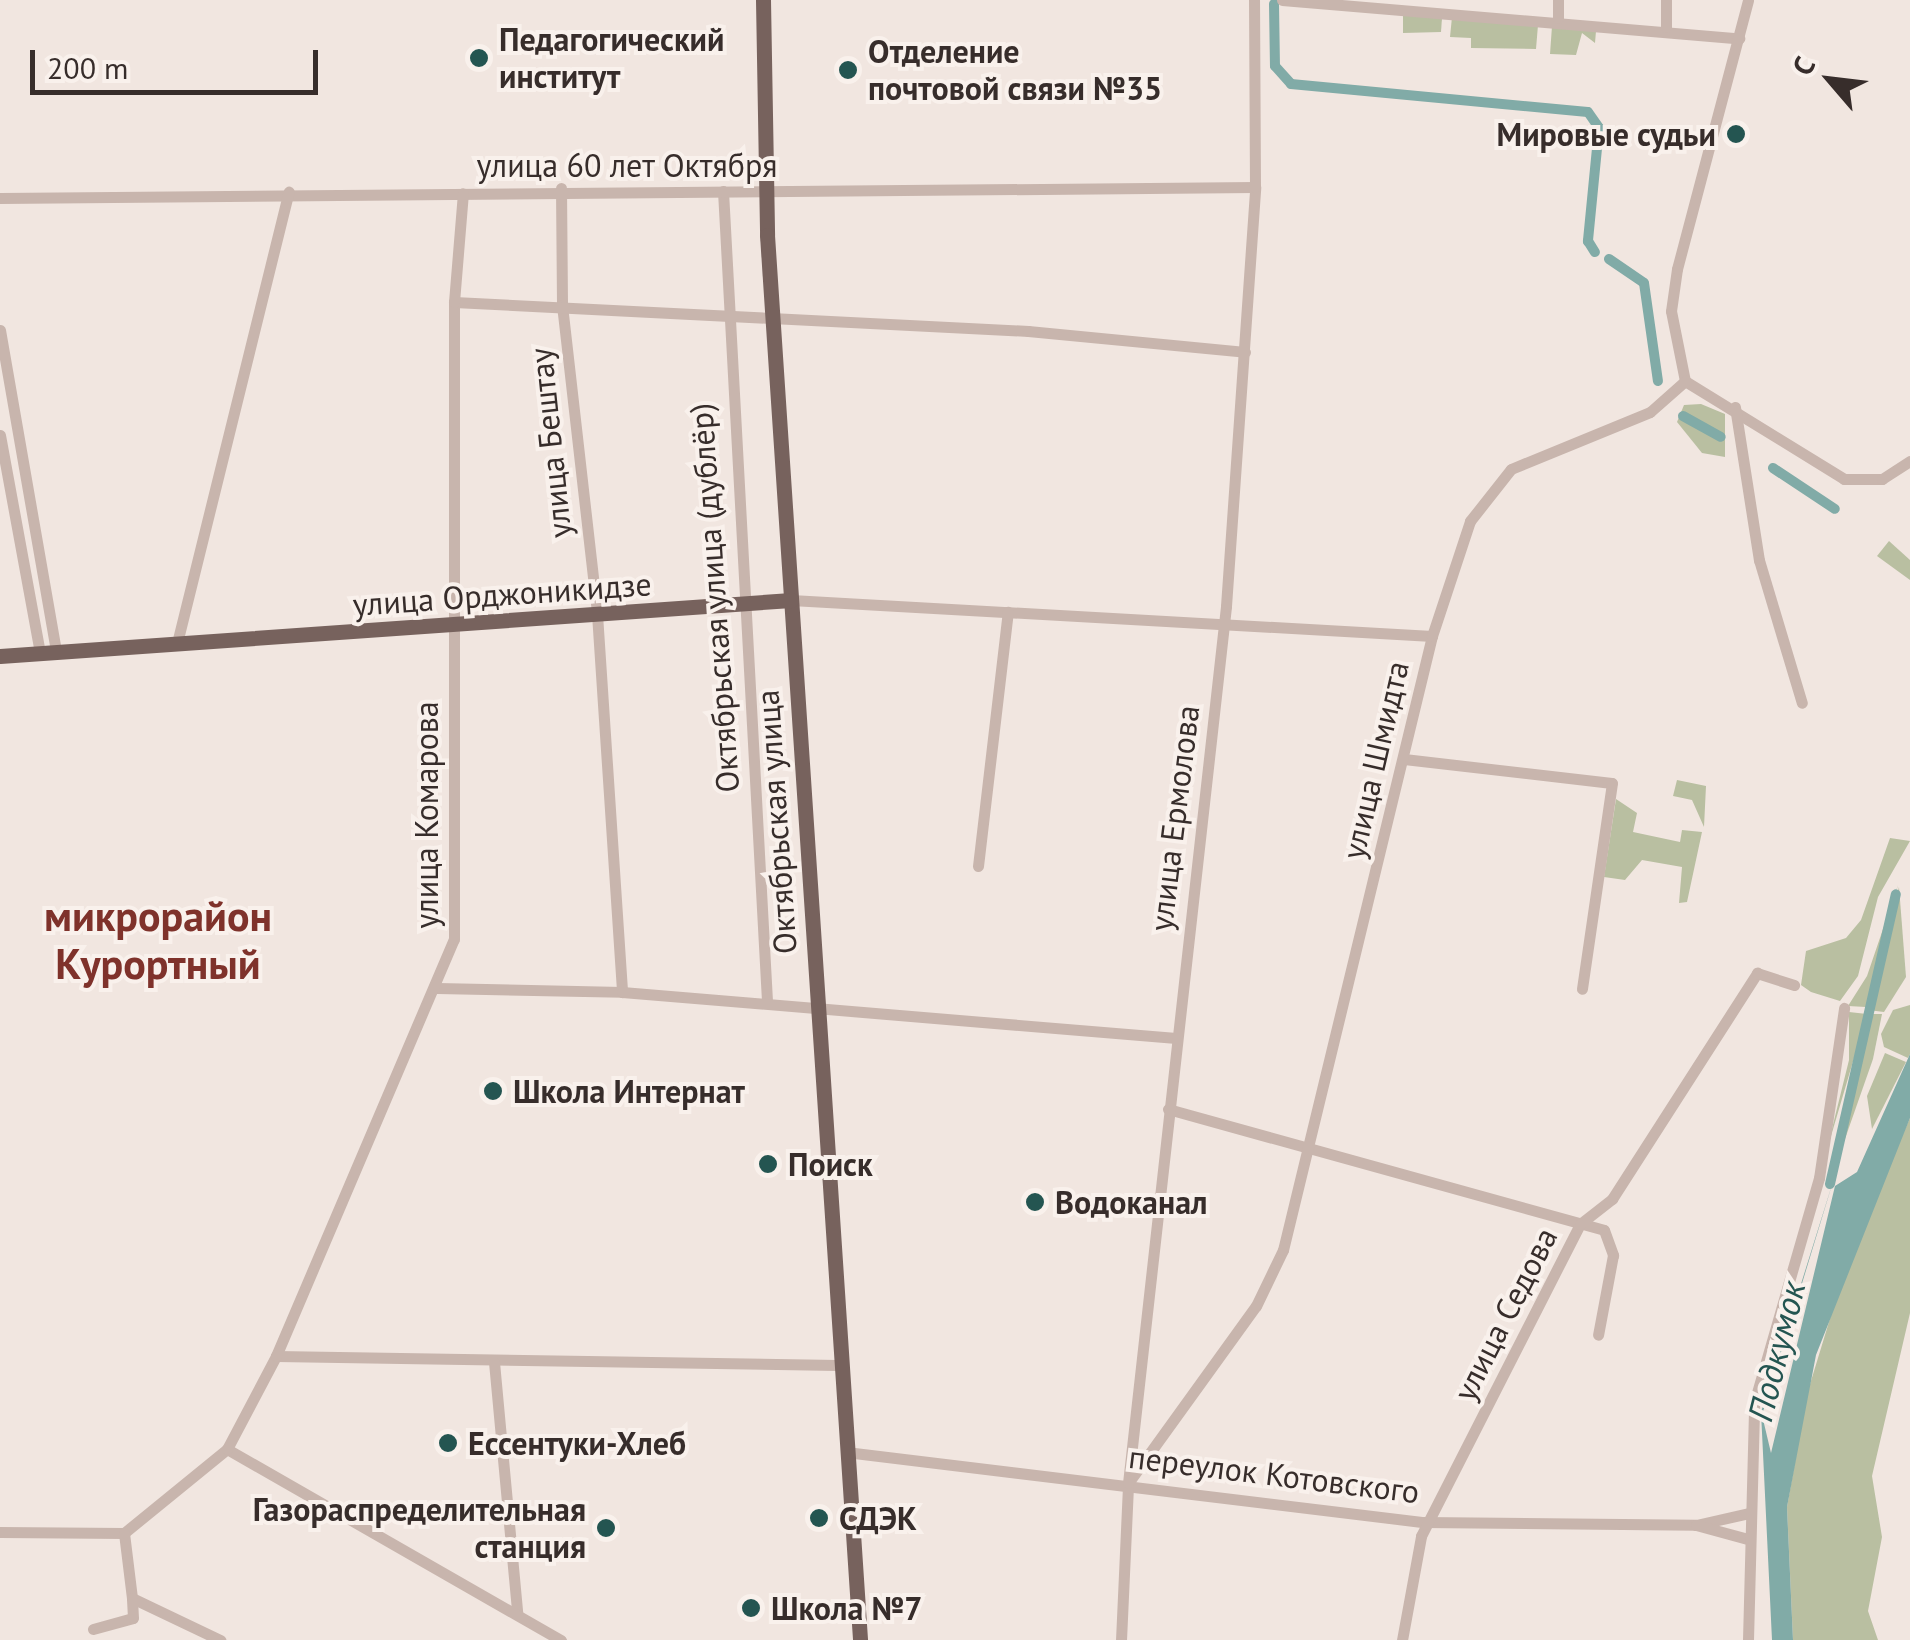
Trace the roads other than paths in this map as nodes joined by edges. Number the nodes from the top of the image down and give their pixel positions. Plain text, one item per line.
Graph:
1 (763, 0) edge
2 (1254, 0) edge
3 (1282, 0) edge
4 (1290, 0) edge
5 (1558, 0) edge
6 (1666, 0) edge
7 (1748, 0) edge
8 (1446, 5) edge
9 (1558, 18) junction
10 (1666, 27) junction
11 (1739, 38) junction
12 (1255, 187) junction
13 (561, 188) junction
14 (723, 191) junction
15 (289, 192) junction
16 (463, 192) junction
17 (765, 192) junction
18 (0, 198) edge
19 (454, 302) junction
20 (562, 305) junction
21 (724, 315) junction
22 (773, 318) junction
23 (0, 330) edge
24 (1245, 352) junction
25 (1685, 381) junction
26 (1735, 407) junction
27 (0, 436) edge
28 (1910, 461) edge
29 (34, 518) junction
30 (14, 521) junction
31 (790, 600) junction
32 (742, 604) junction
33 (1008, 612) junction
34 (596, 614) junction
35 (454, 626) junction
36 (1224, 627) junction
37 (1432, 636) junction
38 (176, 643) junction
39 (48, 652) junction
40 (0, 656) edge
41 (1802, 703) dead end
42 (1404, 759) junction
43 (978, 866) dead end
44 (1794, 985) dead end
45 (437, 988) junction
46 (1582, 989) dead end
47 (622, 992) junction
48 (767, 1002) junction
49 (816, 1006) junction
50 (1844, 1008) dead end
51 (1176, 1038) junction
52 (1168, 1109) junction
53 (1309, 1146) junction
54 (1580, 1224) junction
55 (1598, 1334) dead end
56 (276, 1356) junction
57 (494, 1362) junction
58 (837, 1365) junction
59 (227, 1449) junction
60 (846, 1452) junction
61 (1128, 1482) junction
62 (1749, 1512) junction
63 (1432, 1522) junction
64 (1696, 1525) junction
65 (0, 1532) edge
66 (124, 1533) junction
67 (1748, 1539) junction
68 (132, 1598) junction
69 (517, 1612) junction
70 (93, 1628) dead end
71 (220, 1640) edge
72 (561, 1640) edge
73 (860, 1640) edge
74 (1121, 1640) edge
75 (1402, 1640) edge
76 (1748, 1640) edge

1 - 17 main road, Октябрьская улица
2 - 12 street, улица Ермолова
3 - 4 street
4 - 8 street
5 - 9 street
6 - 10 street
7 - 11 street
8 - 9 street
9 - 10 street
10 - 11 street
11 - 25 street
12 - 17 street, улица 60 лет Октября
12 - 24 street, улица Ермолова
13 - 14 street, улица 60 лет Октября
13 - 16 street, улица 60 лет Октября
13 - 20 street, улица Бештау
14 - 17 street, улица 60 лет Октября
14 - 21 street, Октябрьская улица (дублёр)
15 - 16 street, улица 60 лет Октября
15 - 18 street, улица 60 лет Октября
15 - 38 street
16 - 19 street, улица Комарова
17 - 22 main road, Октябрьская улица
19 - 20 street
19 - 35 street, улица Комарова
20 - 21 street
20 - 34 street, улица Бештау
21 - 22 street
21 - 32 street, Октябрьская улица (дублёр)
22 - 24 street
22 - 31 main road, Октябрьская улица
23 - 29 street
24 - 36 street, улица Ермолова
25 - 26 street
25 - 37 street, улица Шмидта
26 - 28 street
26 - 41 street
27 - 30 street
29 - 30 street
29 - 39 street
30 - 39 street
31 - 32 main road, улица Орджоникидзе
31 - 33 street, улица Орджоникидзе
31 - 49 main road, Октябрьская улица
32 - 34 main road, улица Орджоникидзе
32 - 48 street, Октябрьская улица (дублёр)
33 - 36 street, улица Орджоникидзе
33 - 43 street
34 - 35 main road, улица Орджоникидзе
34 - 47 street, улица Бештау
35 - 38 main road, улица Орджоникидзе
35 - 45 street, улица Комарова
36 - 37 street, улица Орджоникидзе
36 - 51 street, улица Ермолова
37 - 42 street, улица Шмидта
38 - 39 main road, улица Орджоникидзе
39 - 40 main road, улица Орджоникидзе
42 - 46 street
42 - 53 street, улица Шмидта
44 - 54 street, улица Седова
45 - 47 street
45 - 56 street, улица Комарова
47 - 48 street
48 - 49 street
49 - 51 street
49 - 58 main road, Октябрьская улица
50 - 62 street
51 - 52 street, улица Ермолова
52 - 53 street
52 - 61 street, улица Ермолова
53 - 54 street
53 - 61 street, улица Шмидта
54 - 55 street
54 - 63 street, улица Седова
56 - 57 street
56 - 59 street, улица Комарова
57 - 58 street
57 - 69 street
58 - 60 main road, Октябрьская улица
59 - 66 street
59 - 69 street
60 - 61 street, переулок Котовского
60 - 73 main road, Октябрьская улица
61 - 63 street, переулок Котовского
61 - 74 street, улица Ермолова
62 - 64 street, переулок Котовского
62 - 67 street
63 - 64 street, переулок Котовского
63 - 75 street, улица Седова
64 - 67 street, переулок Котовского
65 - 66 street
66 - 68 street
67 - 76 street
68 - 70 street
68 - 71 street
69 - 72 street

